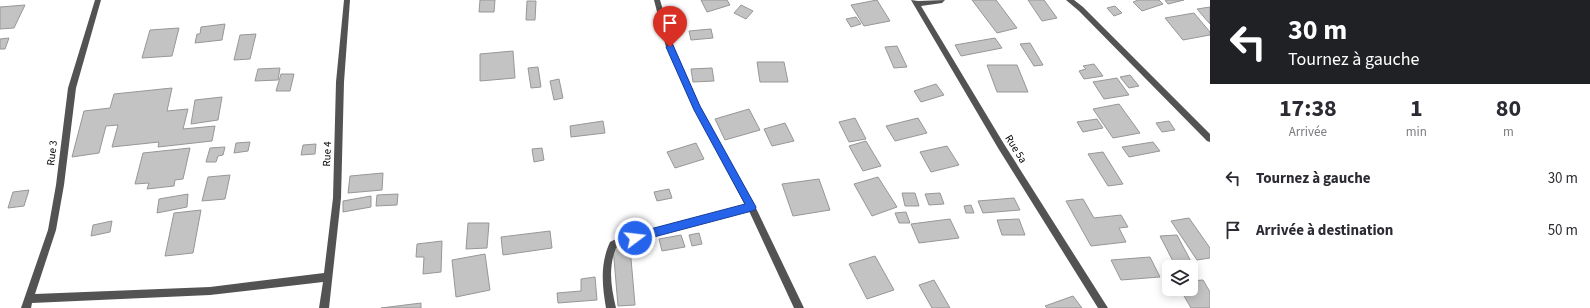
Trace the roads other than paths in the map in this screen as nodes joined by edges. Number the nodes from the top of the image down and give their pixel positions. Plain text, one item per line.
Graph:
1 (98, 0) edge
2 (347, 0) edge
3 (657, 0) edge
4 (942, 0) edge
5 (1070, 0) edge
6 (915, 2) edge
7 (1210, 139) edge
8 (752, 207) junction
9 (328, 277) junction
10 (29, 299) junction
11 (26, 308) edge
12 (324, 308) edge
13 (610, 308) edge
14 (798, 308) edge
15 (1103, 308) edge

1 - 10 street, Rue 3
2 - 9 street, Rue 4
3 - 8 street
4 - 6 street
5 - 7 street
6 - 15 street, Rue 5a
8 - 13 street
8 - 14 street
9 - 10 street
9 - 12 street, Rue 4
10 - 11 street, Rue 3

